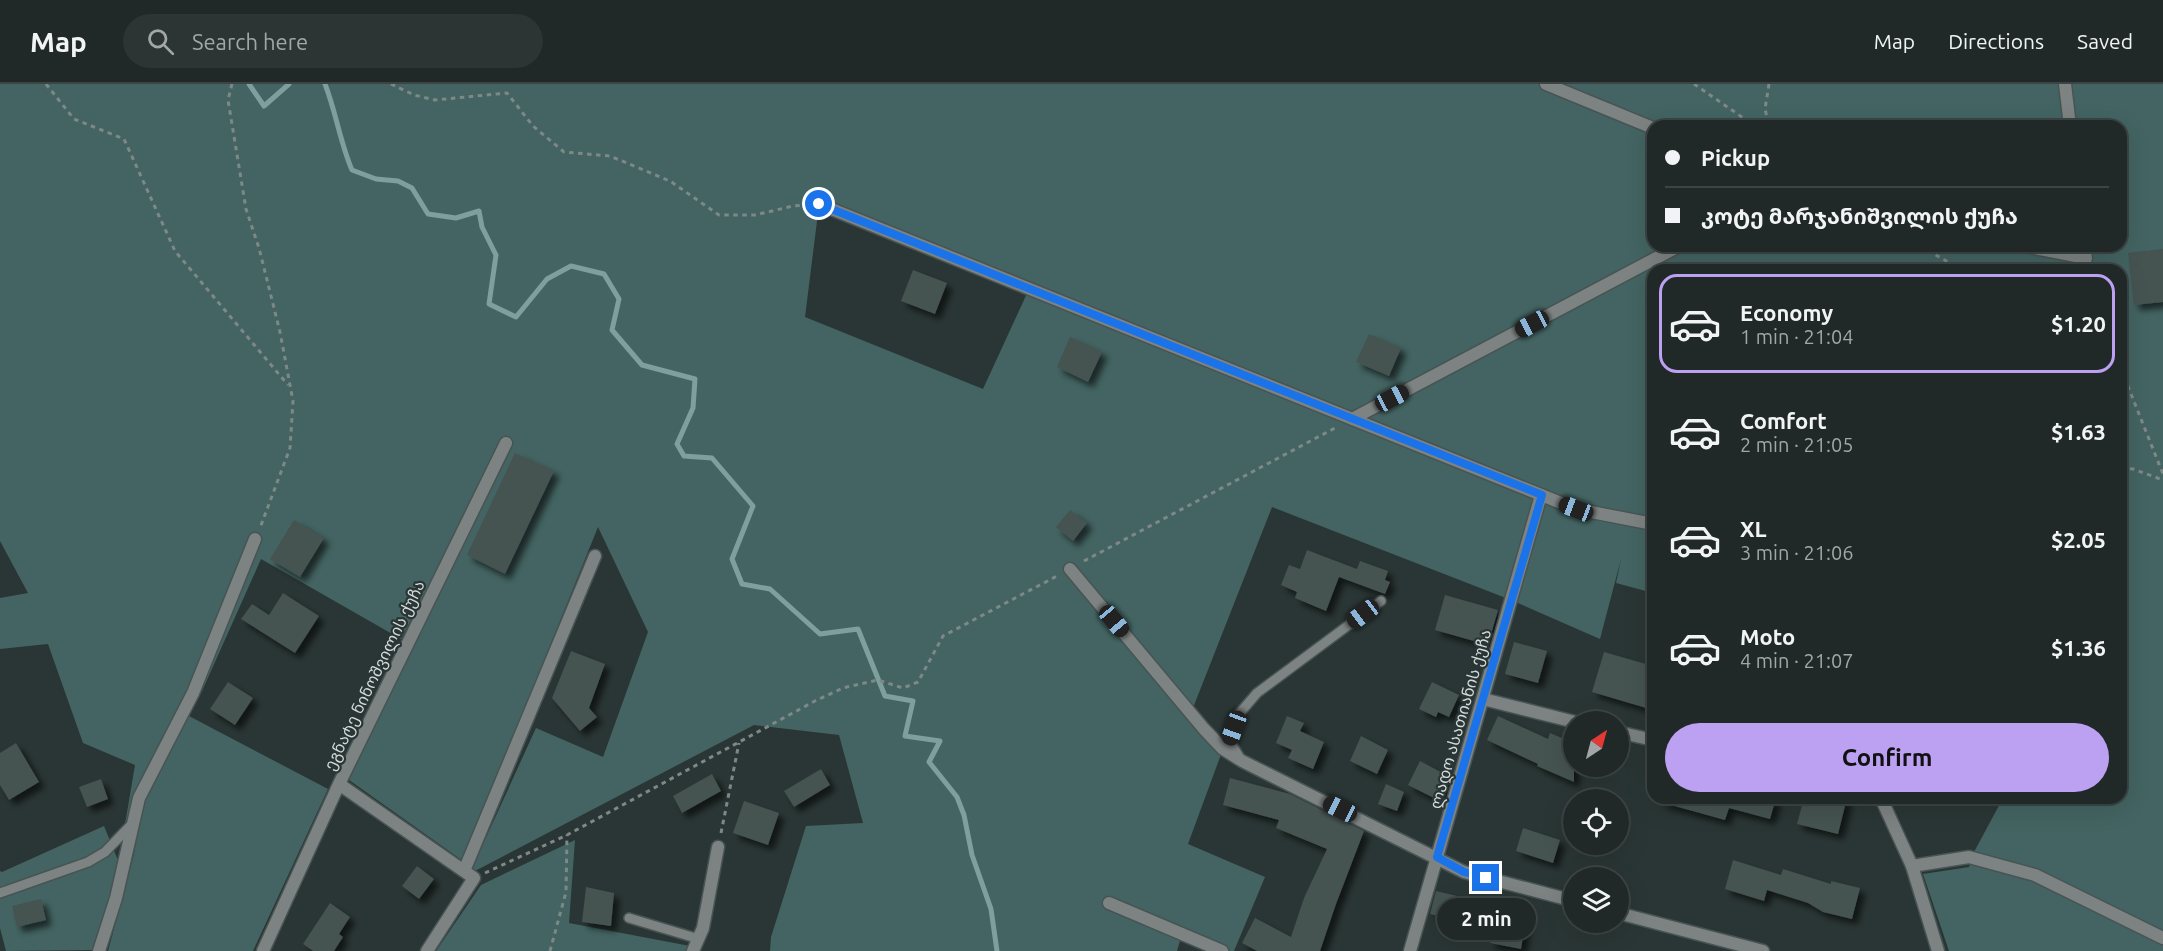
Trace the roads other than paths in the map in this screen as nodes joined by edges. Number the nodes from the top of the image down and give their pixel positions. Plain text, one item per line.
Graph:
1 (1546, 84) edge
2 (2065, 84) edge
3 (2069, 120) edge
4 (1647, 126) edge
5 (819, 204) road end
6 (1667, 252) edge
7 (2055, 252) edge
8 (2086, 258) edge
9 (1352, 419) junction
10 (506, 443) dead end
11 (1542, 495) junction
12 (1647, 523) edge
13 (255, 539) road end
14 (595, 556) dead end
15 (1070, 568) road end
16 (1381, 601) dead end
17 (1483, 699) junction
18 (1563, 719) edge
19 (1629, 735) edge
20 (1647, 739) edge
21 (1242, 761) junction
22 (339, 784) junction
23 (1884, 804) edge
24 (133, 823) junction
25 (718, 847) road end
26 (1437, 857) junction
27 (1912, 866) junction
28 (469, 875) junction
29 (0, 893) edge
30 (1563, 898) edge
31 (1109, 903) dead end
32 (1629, 916) edge
33 (629, 918) dead end
34 (2163, 938) edge
35 (699, 939) junction
36 (99, 951) edge
37 (263, 951) edge
38 (427, 951) edge
39 (693, 951) edge
40 (1222, 951) edge
41 (1410, 951) edge
42 (1763, 951) edge
43 (1938, 951) edge

1 - 4 street
2 - 3 street
5 - 9 street
6 - 9 street
7 - 8 street
9 - 11 street
10 - 22 street, ეგნატე ნინოშვილის ქუჩა
11 - 12 street
11 - 17 street, ლადო ასათიანის ქუჩა
13 - 24 street
14 - 28 street
15 - 21 street
16 - 21 lane
17 - 18 street
17 - 26 street, ლადო ასათიანის ქუჩა
19 - 20 street
21 - 26 street
22 - 28 street, ეგნატე ნინოშვილის ქუჩა
22 - 37 street
23 - 27 street
24 - 29 lane
24 - 36 street
25 - 35 street
26 - 30 street
26 - 41 street, ლადო ასათიანის ქუჩა
27 - 34 street
27 - 43 street
28 - 38 street
31 - 40 street
32 - 42 street
33 - 35 lane
35 - 39 street

